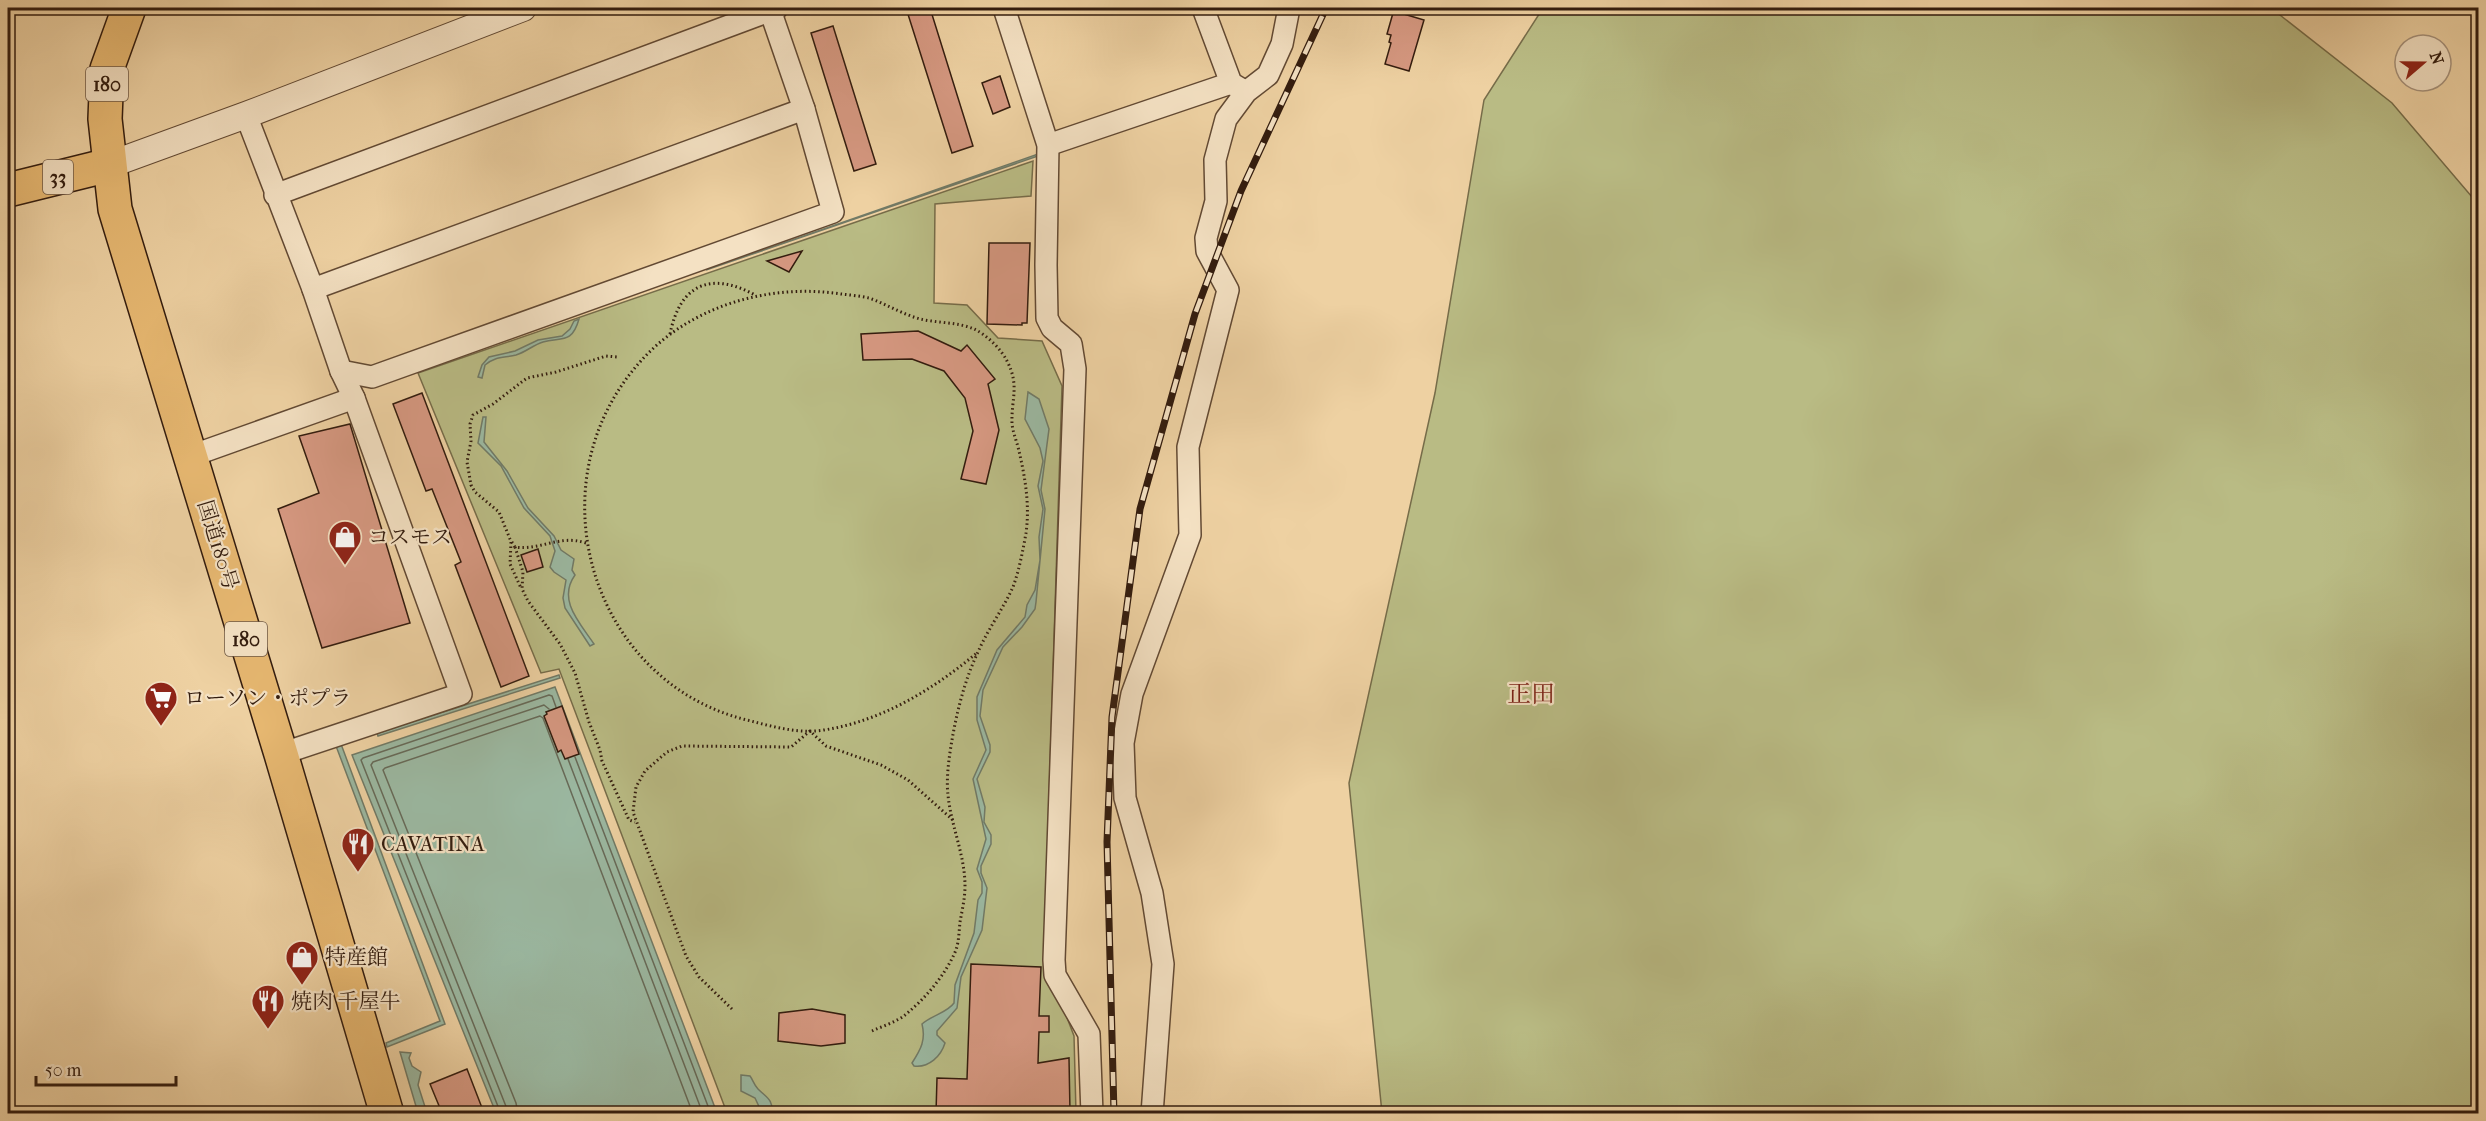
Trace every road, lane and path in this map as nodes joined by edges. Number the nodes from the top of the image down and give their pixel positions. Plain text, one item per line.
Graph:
1 (129, 8) edge
2 (523, 8) edge
3 (1004, 8) edge
4 (1203, 8) edge
5 (1289, 8) edge
6 (774, 9) edge
7 (1238, 88) junction
8 (804, 109) junction
9 (246, 115) junction
10 (1048, 145) junction
11 (109, 165) junction
12 (8, 190) edge
13 (275, 195) junction
14 (313, 289) junction
15 (755, 296) junction
16 (670, 334) junction
17 (617, 357) dead end
18 (341, 371) junction
19 (354, 398) junction
20 (191, 456) junction
21 (511, 542) junction
22 (587, 543) junction
23 (515, 547) junction
24 (522, 590) junction
25 (978, 651) junction
26 (810, 731) junction
27 (281, 754) junction
28 (953, 820) junction
29 (636, 822) junction
30 (732, 1009) dead end
31 (872, 1031) dead end
32 (378, 1108) edge
33 (1092, 1113) edge
34 (1152, 1113) edge

1 - 11 main road, 国道180号 / 180
2 - 9 street
3 - 10 street
4 - 7 street
5 - 7 street
6 - 8 street
6 - 13 street
7 - 10 street
7 - 34 street
8 - 14 street
8 - 18 street
9 - 11 street
9 - 13 street
10 - 33 street
11 - 12 main road, 33
11 - 20 main road, 国道180号 / 180
13 - 14 street
14 - 18 street
15 - 16 path
15 - 16 path
15 - 25 path
16 - 22 path
17 - 21 path
18 - 19 street
19 - 20 street
19 - 27 street
20 - 27 main road, 国道180号 / 180
21 - 23 path
21 - 24 path
22 - 23 path
22 - 26 path
23 - 24 path
24 - 29 path
25 - 26 path
25 - 28 path
26 - 28 path
26 - 29 path
27 - 32 main road, 国道180号 / 180
28 - 31 path
29 - 30 path

